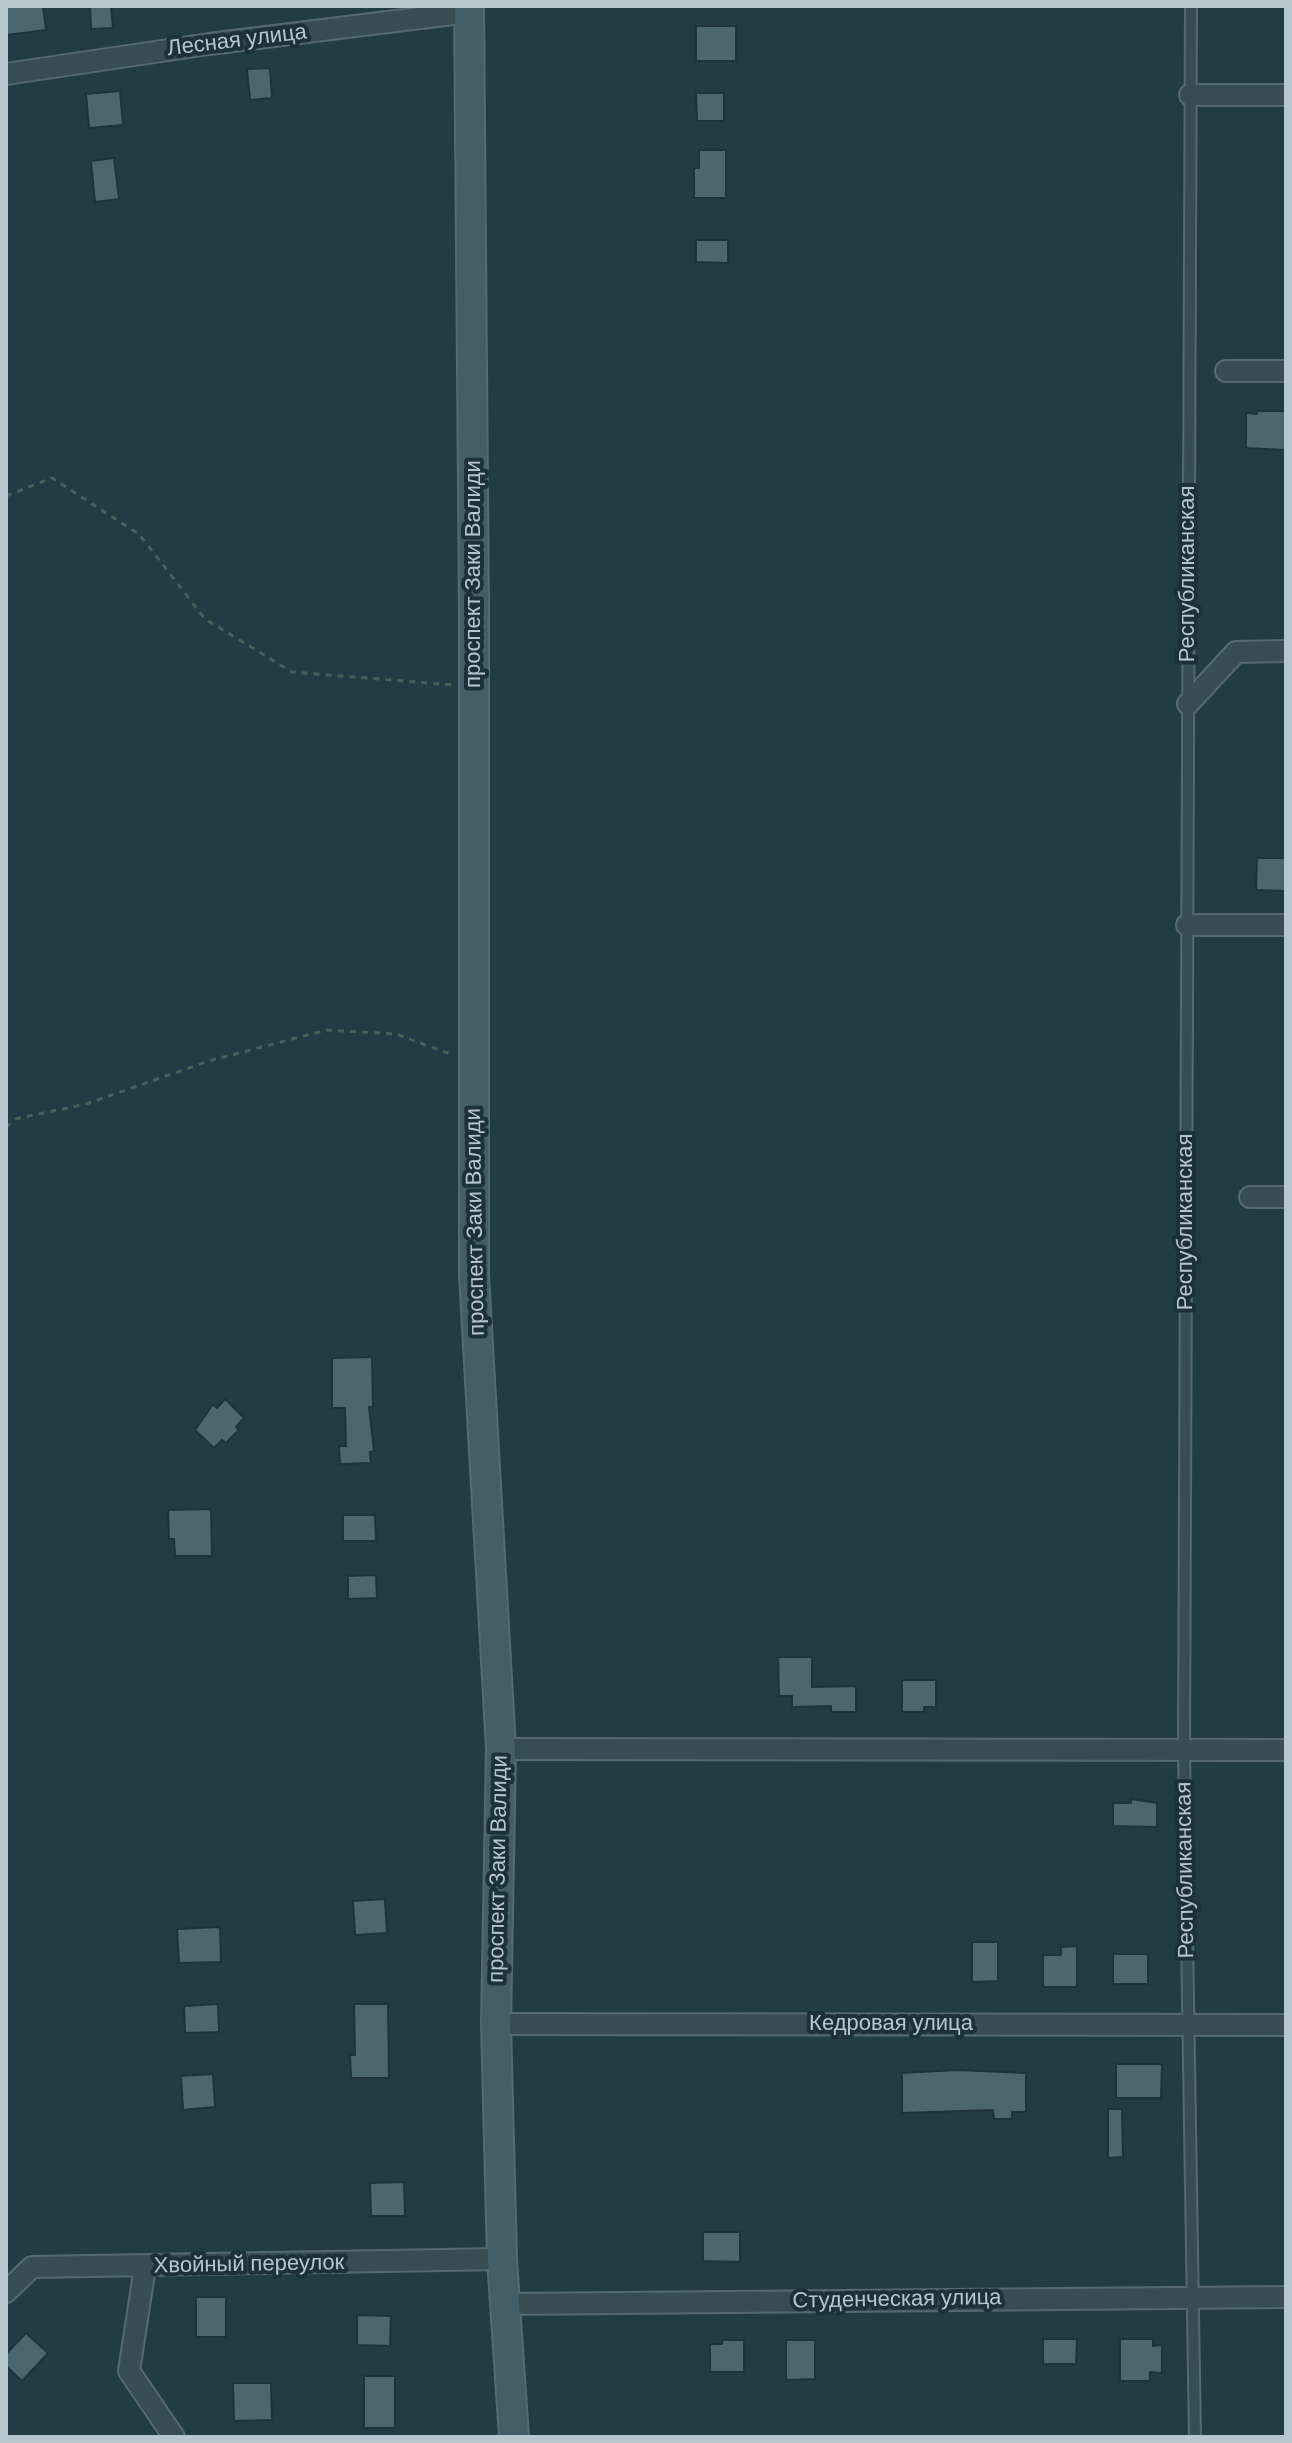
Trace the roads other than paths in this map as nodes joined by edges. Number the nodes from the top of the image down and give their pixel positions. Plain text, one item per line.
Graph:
1 (1191, 6) edge
2 (469, 9) edge
3 (6, 74) edge
4 (1190, 95) junction
5 (1286, 95) edge
6 (1226, 371) dead end
7 (1286, 371) edge
8 (1286, 651) edge
9 (1188, 704) junction
10 (1187, 925) junction
11 (1286, 925) edge
12 (1250, 1197) dead end
13 (1286, 1197) edge
14 (501, 1749) junction
15 (1184, 1749) junction
16 (1286, 1750) edge
17 (496, 2024) junction
18 (1189, 2025) junction
19 (1286, 2025) edge
20 (502, 2259) junction
21 (145, 2267) junction
22 (6, 2292) edge
23 (1192, 2297) junction
24 (1286, 2297) edge
25 (508, 2304) junction
26 (174, 2437) edge
27 (514, 2437) edge
28 (1195, 2437) edge

1 - 4 lane, Республиканская
2 - 3 street, Лесная улица
2 - 14 street, проспект Заки Валиди
4 - 5 street
4 - 9 lane, Республиканская
6 - 7 street
8 - 9 street
9 - 10 lane, Республиканская
10 - 11 street
10 - 15 lane, Республиканская
12 - 13 street
14 - 15 street
14 - 17 street, проспект Заки Валиди
15 - 16 street
15 - 18 lane, Республиканская
17 - 18 street, Кедровая улица
17 - 20 street, проспект Заки Валиди
18 - 19 street, Кедровая улица
18 - 23 lane, Республиканская
20 - 21 street, Хвойный переулок
20 - 25 street, проспект Заки Валиди
21 - 22 street, Хвойный переулок
21 - 26 street
23 - 24 street, Студенческая улица
23 - 25 street, Студенческая улица
23 - 28 lane, Республиканская
25 - 27 street, проспект Заки Валиди

